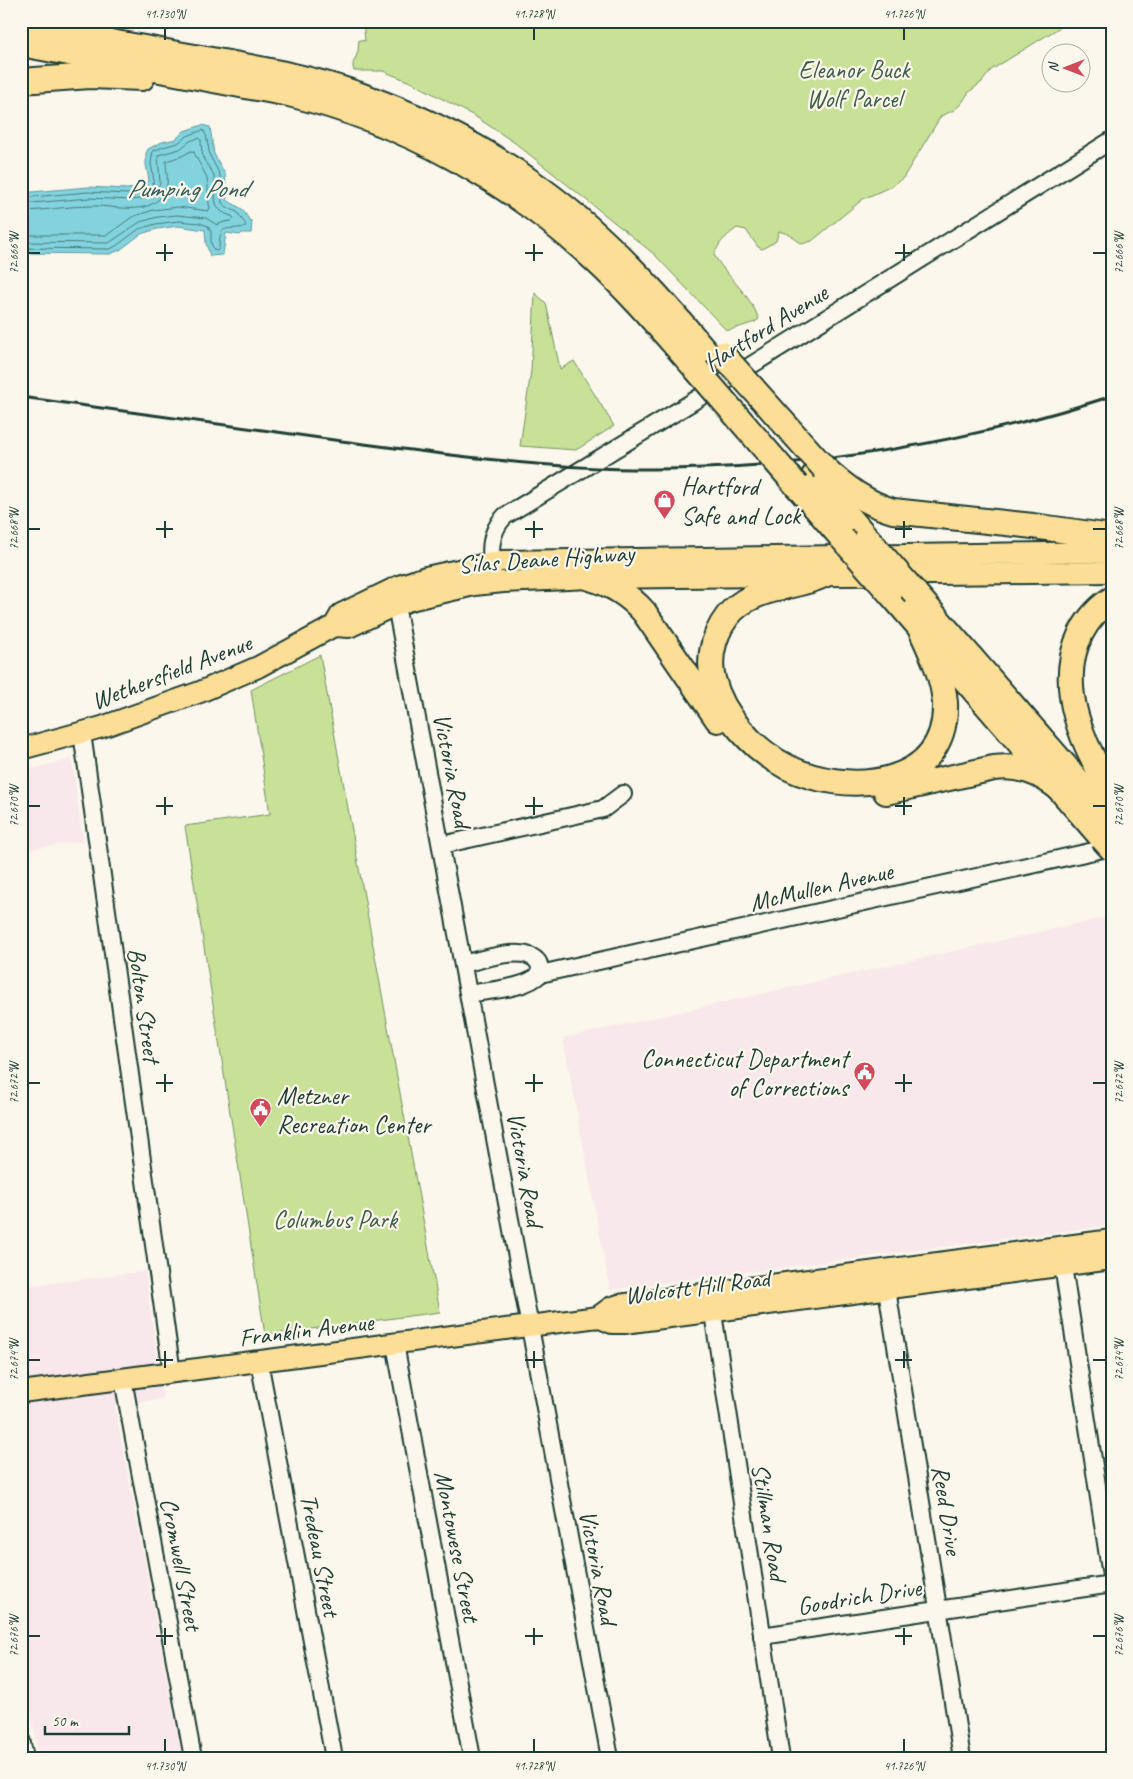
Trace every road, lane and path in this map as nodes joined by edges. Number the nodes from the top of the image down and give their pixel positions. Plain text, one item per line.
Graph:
1 (62, 21) edge
2 (21, 26) edge
3 (21, 44) edge
4 (196, 57) junction
5 (21, 81) edge
6 (1112, 140) edge
7 (500, 186) junction
8 (711, 361) junction
9 (812, 477) junction
10 (1112, 538) edge
11 (1112, 552) edge
12 (492, 562) junction
13 (578, 572) junction
14 (1112, 572) edge
15 (824, 575) junction
16 (494, 583) junction
17 (393, 597) junction
18 (1112, 600) edge
19 (334, 626) joint
20 (920, 628) junction
21 (82, 733) junction
22 (21, 749) edge
23 (1059, 788) junction
24 (1112, 792) edge
25 (623, 794) dead end
26 (1109, 838) edge
27 (442, 845) junction
28 (463, 964) junction
29 (540, 974) junction
30 (469, 994) junction
31 (1112, 1240) edge
32 (1062, 1256) junction
33 (1112, 1259) edge
34 (885, 1279) junction
35 (711, 1302) junction
36 (598, 1317) joint
37 (529, 1326) junction
38 (395, 1344) junction
39 (259, 1361) junction
40 (172, 1373) junction
41 (123, 1379) junction
42 (21, 1392) edge
43 (1112, 1583) edge
44 (939, 1609) junction
45 (762, 1636) junction
46 (21, 1739) edge
47 (25, 1758) edge
48 (193, 1758) edge
49 (334, 1758) edge
50 (472, 1758) edge
51 (610, 1758) edge
52 (781, 1758) edge
53 (962, 1758) edge

1 - 4 highway
2 - 4 highway
3 - 7 highway
4 - 8 highway
5 - 7 highway
6 - 12 street, Hartford Avenue
7 - 8 highway
8 - 9 highway, bridge
8 - 9 highway, bridge
9 - 10 highway
9 - 20 highway, bridge
9 - 26 highway, bridge
11 - 13 main road, Silas Deane Highway
12 - 13 main road, Silas Deane Highway
12 - 16 street, Hartford Avenue
12 - 17 main road, Silas Deane Highway
13 - 15 main road, Silas Deane Highway
13 - 16 main road, Silas Deane Highway
13 - 23 highway
14 - 15 main road, Silas Deane Highway
15 - 20 highway
16 - 17 main road, Silas Deane Highway
17 - 19 main road, Silas Deane Highway
17 - 27 street, Victoria Road
18 - 24 highway
19 - 21 main road, Wethersfield Avenue
20 - 23 highway
21 - 22 main road, Wethersfield Avenue
21 - 40 street, Bolton Street
23 - 26 highway
25 - 27 street
26 - 29 street, McMullen Avenue
27 - 28 street, Victoria Road
28 - 29 street
28 - 30 street, Victoria Road
29 - 30 street, McMullen Avenue
30 - 37 street, Victoria Road
31 - 32 main road, Wolcott Hill Road
32 - 33 main road, Wolcott Hill Road
32 - 34 main road, Wolcott Hill Road
32 - 43 street
34 - 35 main road, Wolcott Hill Road
34 - 44 street, Reed Drive
35 - 36 main road, Wolcott Hill Road
35 - 45 street, Stillman Road
36 - 37 main road, Franklin Avenue
37 - 38 main road, Franklin Avenue
37 - 51 street, Victoria Road
38 - 39 main road, Franklin Avenue
38 - 50 street, Montowese Street
39 - 40 main road, Franklin Avenue
39 - 49 street, Tredeau Street
40 - 41 main road, Franklin Avenue
41 - 42 main road, Franklin Avenue
41 - 48 street, Cromwell Street
43 - 44 street, Goodrich Drive
44 - 45 street, Goodrich Drive
44 - 53 street, Reed Drive
45 - 52 street, Stillman Road
46 - 47 street

